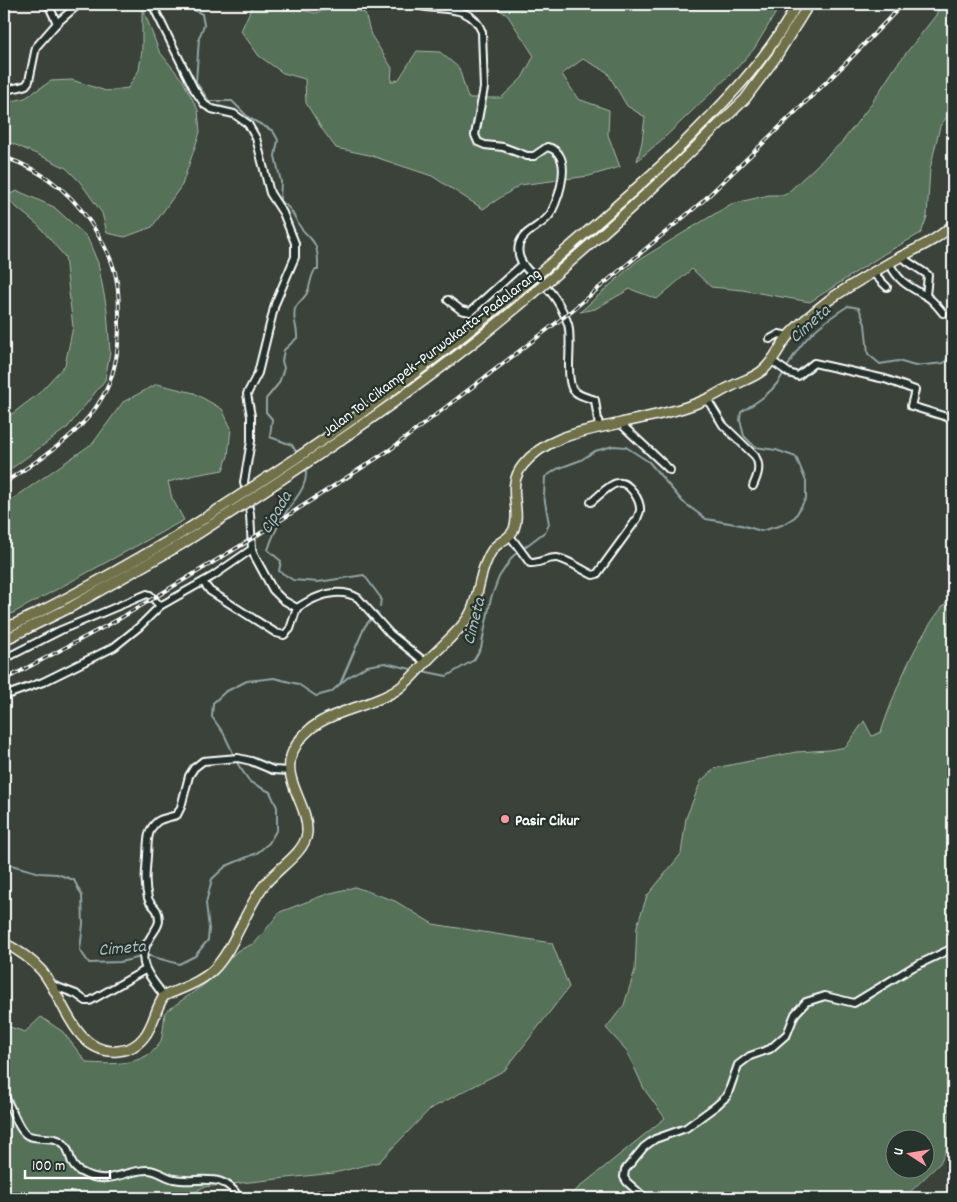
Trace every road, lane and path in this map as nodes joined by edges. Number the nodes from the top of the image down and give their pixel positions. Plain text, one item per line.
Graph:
1 (48, 4) edge
2 (79, 4) edge
3 (152, 4) edge
4 (413, 4) edge
5 (797, 4) edge
6 (809, 4) edge
7 (57, 23) junction
8 (4, 90) edge
9 (953, 224) edge
10 (902, 256) junction
11 (889, 263) junction
12 (523, 264) junction
13 (873, 274) junction
14 (888, 287) dead end
15 (926, 296) junction
16 (448, 300) dead end
17 (943, 313) dead end
18 (788, 336) junction
19 (770, 339) dead end
20 (772, 361) junction
21 (707, 399) junction
22 (953, 419) edge
23 (620, 423) junction
24 (599, 427) junction
25 (670, 470) dead end
26 (753, 486) dead end
27 (591, 502) dead end
28 (179, 540) junction
29 (513, 540) junction
30 (252, 549) junction
31 (203, 582) junction
32 (160, 606) junction
33 (297, 608) junction
34 (4, 629) edge
35 (4, 640) edge
36 (4, 659) edge
37 (423, 664) junction
38 (4, 696) edge
39 (290, 771) junction
40 (4, 943) edge
41 (953, 948) edge
42 (145, 970) junction
43 (52, 985) junction
44 (164, 996) junction
45 (4, 1096) edge
46 (322, 1194) dead end
47 (239, 1198) edge
48 (311, 1198) edge
49 (645, 1198) edge

1 - 7 street
2 - 7 street
3 - 30 street
4 - 12 street
5 - 28 highway, Jalan Tol Cikampek–Purwakarta–Padalarang, bridge
6 - 28 highway, Jalan Tol Cikampek–Purwakarta–Padalarang, bridge
7 - 8 street
9 - 10 highway
10 - 11 highway
10 - 15 street
11 - 13 highway
11 - 15 street
12 - 16 street
12 - 24 street
13 - 14 street
13 - 18 highway
15 - 17 street
18 - 19 street
18 - 20 highway
20 - 21 highway
20 - 22 street
21 - 23 highway
21 - 26 street
23 - 24 highway
23 - 25 street
24 - 29 highway
27 - 29 street
28 - 34 highway, Jalan Tol Cikampek–Purwakarta–Padalarang
28 - 35 highway, Jalan Tol Cikampek–Purwakarta–Padalarang
29 - 37 highway
30 - 31 street
30 - 33 street
31 - 32 street
31 - 33 street
32 - 36 street
32 - 38 street
33 - 37 street
37 - 39 highway
39 - 42 street
39 - 44 highway
40 - 43 highway
41 - 49 street
42 - 43 street
42 - 44 street
43 - 44 highway
45 - 47 street
46 - 48 street

